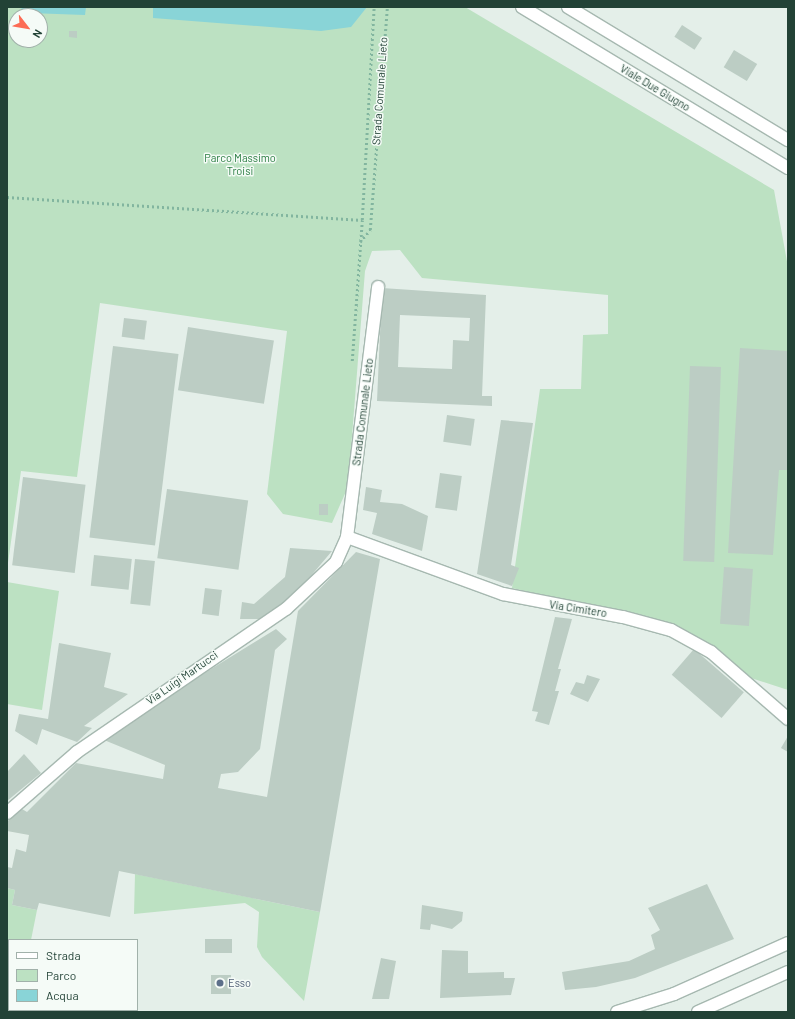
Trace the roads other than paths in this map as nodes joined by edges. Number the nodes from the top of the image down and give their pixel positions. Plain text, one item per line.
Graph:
1 (522, 7) edge
2 (568, 7) edge
3 (788, 140) edge
4 (788, 168) edge
5 (378, 287) dead end
6 (347, 537) junction
7 (788, 719) edge
8 (7, 813) edge
9 (788, 943) edge
10 (788, 972) edge
11 (617, 1012) edge
12 (698, 1012) edge

1 - 4 street, Viale Due Giugno
2 - 3 street
5 - 6 street, Strada Comunale Lieto
6 - 7 street, Via Cimitero
6 - 8 street, Via Luigi Martucci
9 - 11 street
10 - 12 street

